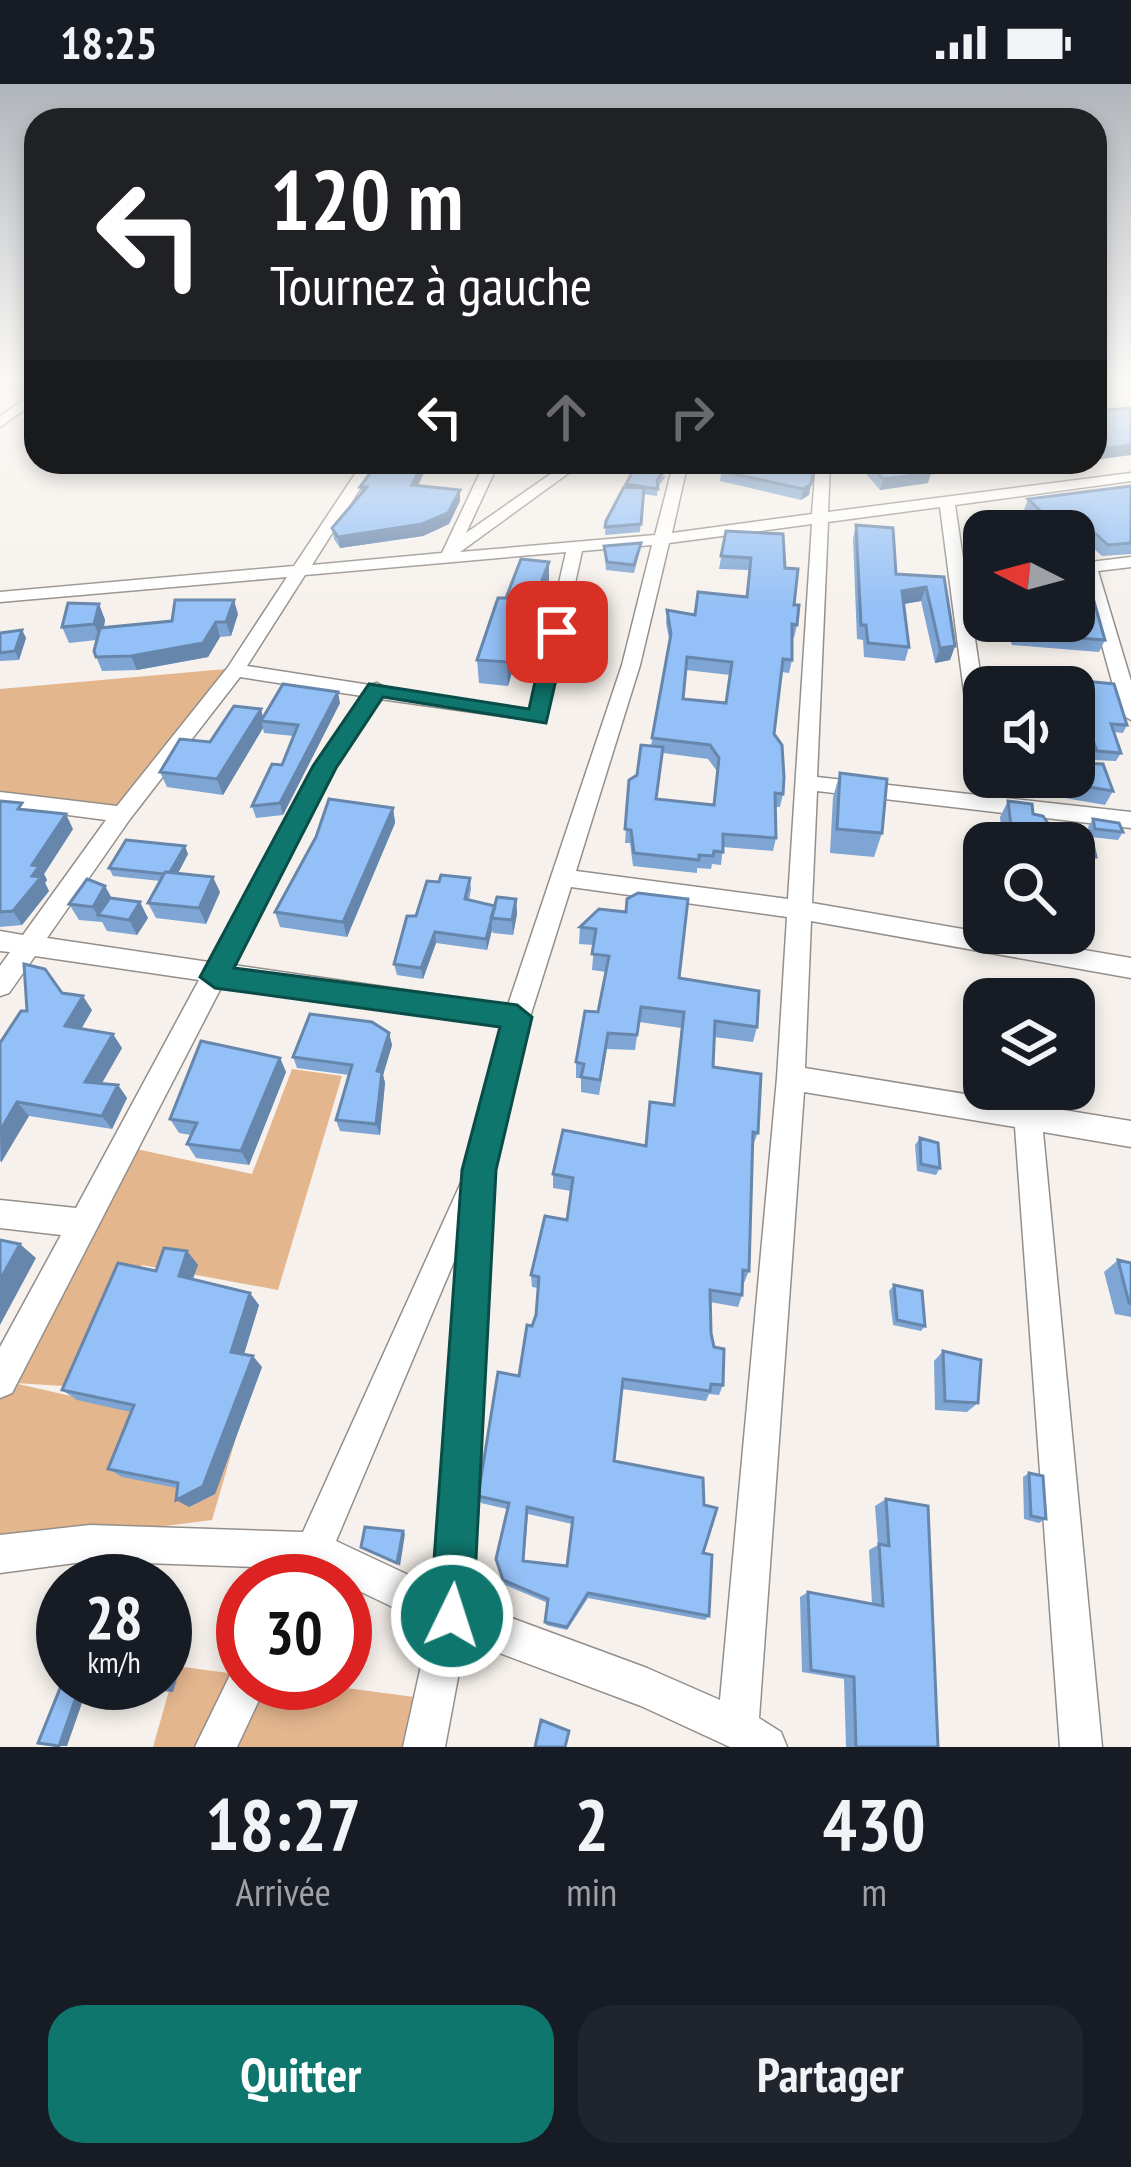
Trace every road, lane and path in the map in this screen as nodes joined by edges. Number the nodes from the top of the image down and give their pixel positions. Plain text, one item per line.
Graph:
1 (362, 474) edge
2 (486, 474) edge
3 (560, 474) edge
4 (678, 474) edge
5 (822, 474) edge
6 (1131, 477) edge
7 (946, 503) junction
8 (820, 518) junction
9 (660, 538) junction
10 (575, 547) junction
11 (448, 554) junction
12 (1131, 562) edge
13 (300, 567) junction
14 (1095, 567) edge
15 (961, 582) joint
16 (0, 597) edge
17 (1095, 607) edge
18 (971, 666) edge
19 (235, 670) junction
20 (377, 689) junction
21 (1131, 714) edge
22 (806, 783) junction
23 (988, 798) edge
24 (0, 799) edge
25 (989, 806) junction
26 (122, 814) junction
27 (1131, 820) edge
28 (565, 878) junction
29 (800, 910) junction
30 (0, 941) edge
31 (28, 946) junction
32 (1131, 968) edge
33 (215, 977) junction
34 (0, 986) edge
35 (517, 1017) junction
36 (791, 1078) junction
37 (1028, 1118) junction
38 (1131, 1133) edge
39 (479, 1170) junction
40 (0, 1214) edge
41 (82, 1223) junction
42 (0, 1381) edge
43 (0, 1554) edge
44 (313, 1554) edge
45 (216, 1557) edge
46 (372, 1588) edge
47 (452, 1616) junction
48 (234, 1710) edge
49 (752, 1738) edge
50 (216, 1747) edge
51 (424, 1747) edge
52 (1081, 1747) edge

1 - 13 street
2 - 11 street
3 - 11 street
4 - 9 street
5 - 8 street
6 - 7 street
7 - 8 street
7 - 15 street
8 - 9 street
8 - 22 street
9 - 10 street
9 - 28 street
10 - 11 street
10 - 20 street
11 - 13 street
12 - 14 street
13 - 16 street
13 - 19 street
15 - 18 street
17 - 21 street
19 - 20 street
19 - 26 street
20 - 33 street
22 - 25 street
22 - 29 street
23 - 25 street
24 - 26 street
25 - 27 street
26 - 31 street
28 - 29 street
28 - 35 street
29 - 32 street
29 - 36 street
30 - 31 street
31 - 33 street
31 - 34 street
33 - 35 street
33 - 41 street
35 - 39 street
36 - 37 street
36 - 49 street
37 - 38 street
37 - 52 street
39 - 44 street
39 - 47 street
40 - 41 street
41 - 42 street
43 - 45 street
46 - 47 street
47 - 49 street
47 - 51 street
48 - 50 street

